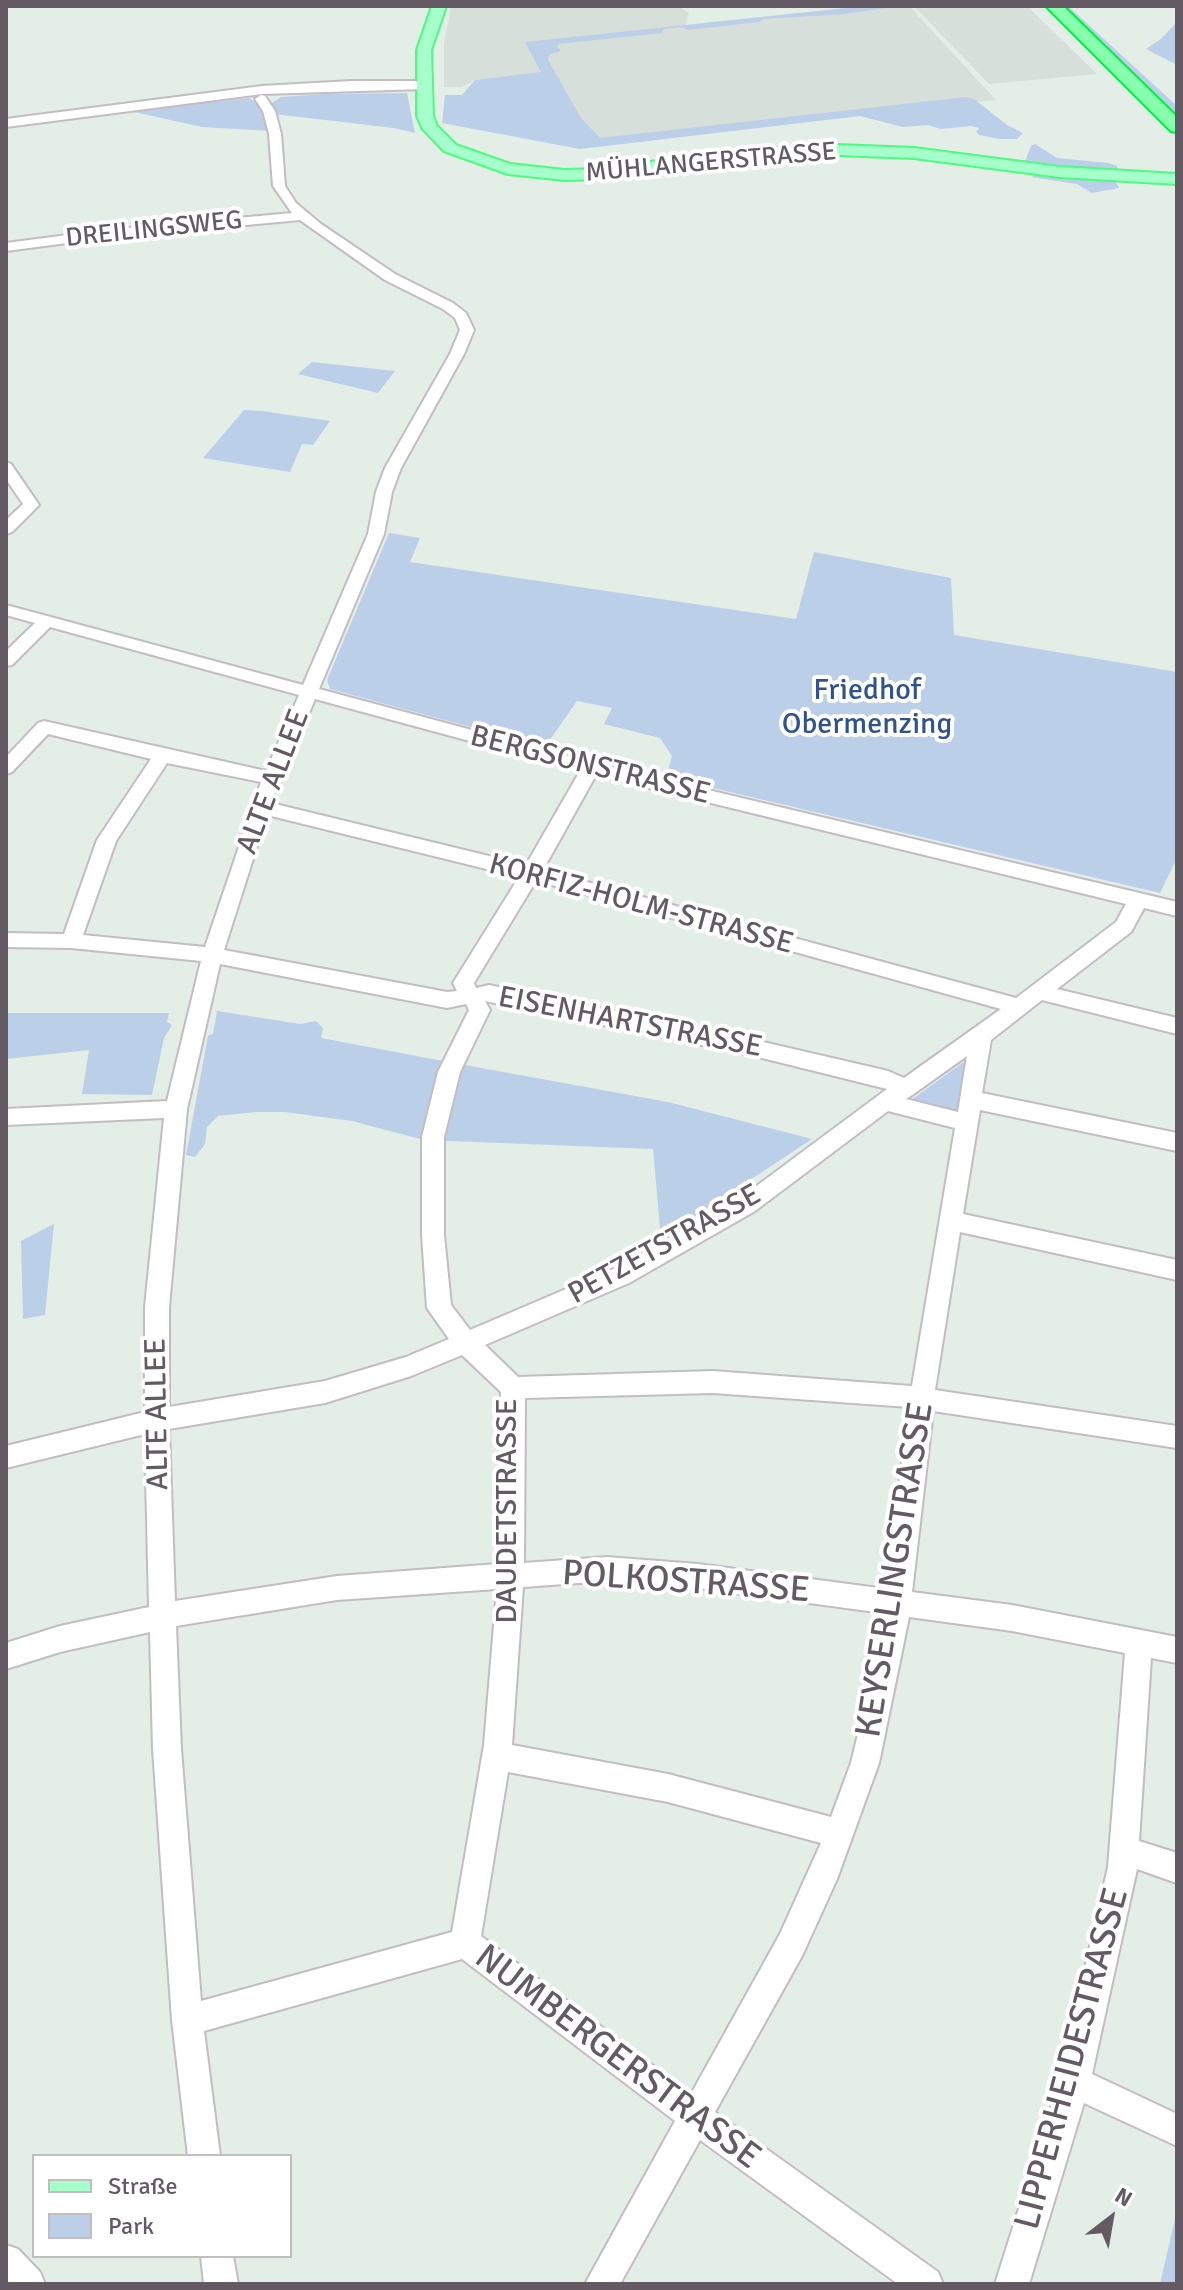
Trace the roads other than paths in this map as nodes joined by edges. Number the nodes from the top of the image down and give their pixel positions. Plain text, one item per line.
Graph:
1 (439, 6) edge
2 (1054, 6) edge
3 (1072, 6) edge
4 (425, 85) junction
5 (1159, 85) dead end
6 (261, 99) dead end
7 (6, 123) edge
8 (1177, 127) edge
9 (1177, 179) edge
10 (302, 216) junction
11 (6, 247) edge
12 (6, 467) edge
13 (6, 529) edge
14 (6, 610) edge
15 (46, 622) junction
16 (6, 661) edge
17 (309, 692) junction
18 (162, 756) junction
19 (6, 768) edge
20 (591, 768) junction
21 (271, 778) junction
22 (260, 807) junction
23 (530, 875) junction
24 (1138, 900) junction
25 (1177, 909) edge
26 (6, 940) edge
27 (71, 941) junction
28 (212, 956) junction
29 (1038, 992) junction
30 (470, 996) junction
31 (1020, 1007) junction
32 (1177, 1026) edge
33 (981, 1036) junction
34 (904, 1089) junction
35 (885, 1102) junction
36 (176, 1109) junction
37 (967, 1110) junction
38 (6, 1117) edge
39 (1177, 1142) edge
40 (949, 1220) junction
41 (1177, 1270) edge
42 (464, 1341) junction
43 (513, 1388) junction
44 (922, 1397) junction
45 (157, 1420) junction
46 (1177, 1437) edge
47 (6, 1457) edge
48 (511, 1574) junction
49 (898, 1602) junction
50 (163, 1618) junction
51 (1139, 1642) junction
52 (1177, 1650) edge
53 (6, 1656) edge
54 (497, 1756) junction
55 (839, 1833) junction
56 (1124, 1850) junction
57 (1177, 1868) edge
58 (465, 1943) junction
59 (187, 2020) junction
60 (1075, 2082) junction
61 (696, 2118) junction
62 (1177, 2130) edge
63 (204, 2154) edge
64 (217, 2258) edge
65 (6, 2261) edge
66 (28, 2284) edge
67 (221, 2284) edge
68 (602, 2284) edge
69 (926, 2284) edge
70 (1012, 2284) edge

1 - 4 main road, MÜHLANGERSTRASSE
2 - 8 highway
3 - 5 highway
4 - 7 street
4 - 9 main road, MÜHLANGERSTRASSE
6 - 10 street
10 - 11 street, DREILINGSWEG
10 - 17 street, ALTE ALLEE
12 - 13 street
14 - 15 street, BERGSONSTRASSE
15 - 16 street
15 - 17 street, BERGSONSTRASSE
17 - 20 street, BERGSONSTRASSE
17 - 21 street, ALTE ALLEE
18 - 19 street
18 - 21 street
18 - 27 street
20 - 23 street, DAUDETSTRASSE
20 - 24 street, BERGSONSTRASSE
21 - 22 street, ALTE ALLEE
22 - 23 street, KORFIZ-HOLM-STRASSE
22 - 28 street, ALTE ALLEE
23 - 30 street, DAUDETSTRASSE
23 - 31 street, KORFIZ-HOLM-STRASSE
24 - 25 street, BERGSONSTRASSE
24 - 29 street, PETZETSTRASSE
26 - 27 street, EISENHARTSTRASSE
27 - 28 street, EISENHARTSTRASSE
28 - 30 street, EISENHARTSTRASSE
28 - 36 street, ALTE ALLEE
29 - 31 street, PETZETSTRASSE
29 - 32 street
30 - 34 street, EISENHARTSTRASSE
30 - 42 street, DAUDETSTRASSE
31 - 33 street, PETZETSTRASSE
33 - 34 street, PETZETSTRASSE
33 - 37 street, KEYSERLINGSTRASSE
34 - 35 street, PETZETSTRASSE
35 - 37 street
35 - 42 street, PETZETSTRASSE
36 - 38 street
36 - 45 street, ALTE ALLEE
37 - 39 street
37 - 40 street, KEYSERLINGSTRASSE
40 - 41 street
40 - 44 street, KEYSERLINGSTRASSE
42 - 43 street, DAUDETSTRASSE
42 - 45 street, PETZETSTRASSE
43 - 44 street
43 - 48 street, DAUDETSTRASSE
44 - 46 street
44 - 49 street, KEYSERLINGSTRASSE
45 - 47 street, PETZETSTRASSE
45 - 50 street, ALTE ALLEE
48 - 49 street, POLKOSTRASSE
48 - 50 street, POLKOSTRASSE
48 - 54 street, DAUDETSTRASSE
49 - 51 street, POLKOSTRASSE
49 - 55 street, KEYSERLINGSTRASSE
50 - 53 street, POLKOSTRASSE
50 - 59 street, ALTE ALLEE
51 - 52 street, POLKOSTRASSE
51 - 56 street, LIPPERHEIDESTRASSE
54 - 55 street
54 - 58 street, DAUDETSTRASSE
55 - 61 street, KEYSERLINGSTRASSE
56 - 57 street
56 - 60 street, LIPPERHEIDESTRASSE
58 - 59 street, NUMBERGERSTRASSE
58 - 61 street, NUMBERGERSTRASSE
59 - 63 street, ALTE ALLEE
60 - 62 street
60 - 70 street, LIPPERHEIDESTRASSE
61 - 68 street, KEYSERLINGSTRASSE
61 - 69 street, NUMBERGERSTRASSE
64 - 67 street
65 - 66 street

